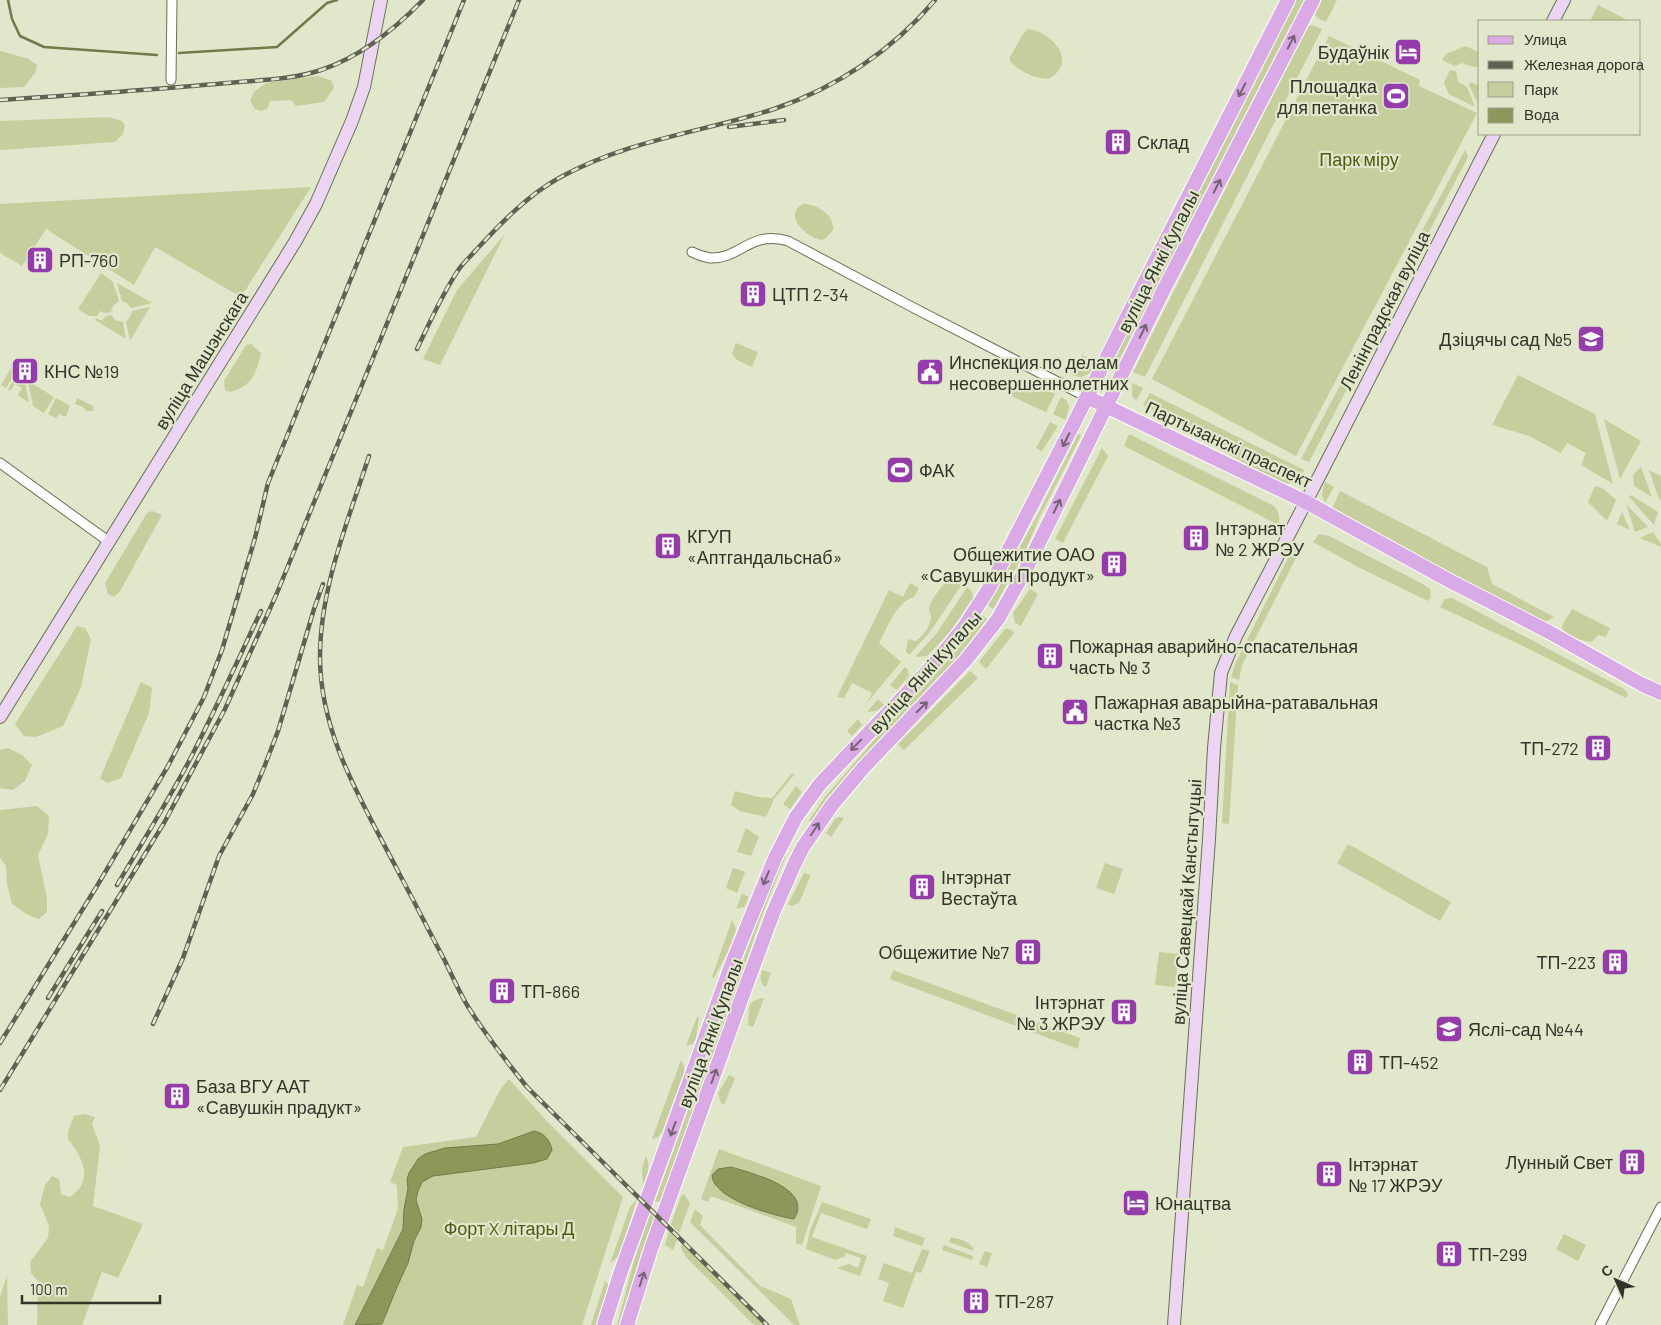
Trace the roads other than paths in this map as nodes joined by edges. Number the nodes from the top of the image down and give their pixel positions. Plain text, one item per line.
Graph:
1 (172, 0) edge
2 (382, 0) edge
3 (1288, 0) edge
4 (1313, 0) edge
5 (1564, 0) edge
6 (1553, 20) edge
7 (171, 80) dead end
8 (1493, 135) edge
9 (692, 252) dead end
10 (1087, 396) junction
11 (1107, 407) junction
12 (0, 463) edge
13 (1306, 502) junction
14 (108, 541) junction
15 (1661, 693) edge
16 (0, 717) edge
17 (784, 836) junction
18 (803, 847) junction
19 (1661, 1207) edge
20 (604, 1325) edge
21 (627, 1325) edge
22 (1174, 1325) edge
23 (1600, 1325) edge

1 - 7 street
2 - 14 main road, вуліца Машэнскага
3 -> 10 main road, вуліца Янкі Купалы
11 -> 4 main road, вуліца Янкі Купалы
5 - 6 main road
8 - 13 main road, Ленінградская вуліца
9 - 10 street, Партызанскі праспект
10 - 11 main road, Партызанскі праспект
10 -> 17 main road, вуліца Янкі Купалы
11 - 13 main road, Партызанскі праспект
18 -> 11 main road, вуліца Янкі Купалы
12 - 14 street
13 - 15 main road, Партызанскі праспект
13 - 22 main road, вуліца Савецкай Канстытуцыі
14 - 16 main road, вуліца Машэнскага
17 - 18 main road
17 -> 20 main road, вуліца Янкі Купалы
21 -> 18 main road, вуліца Янкі Купалы
19 - 23 street

